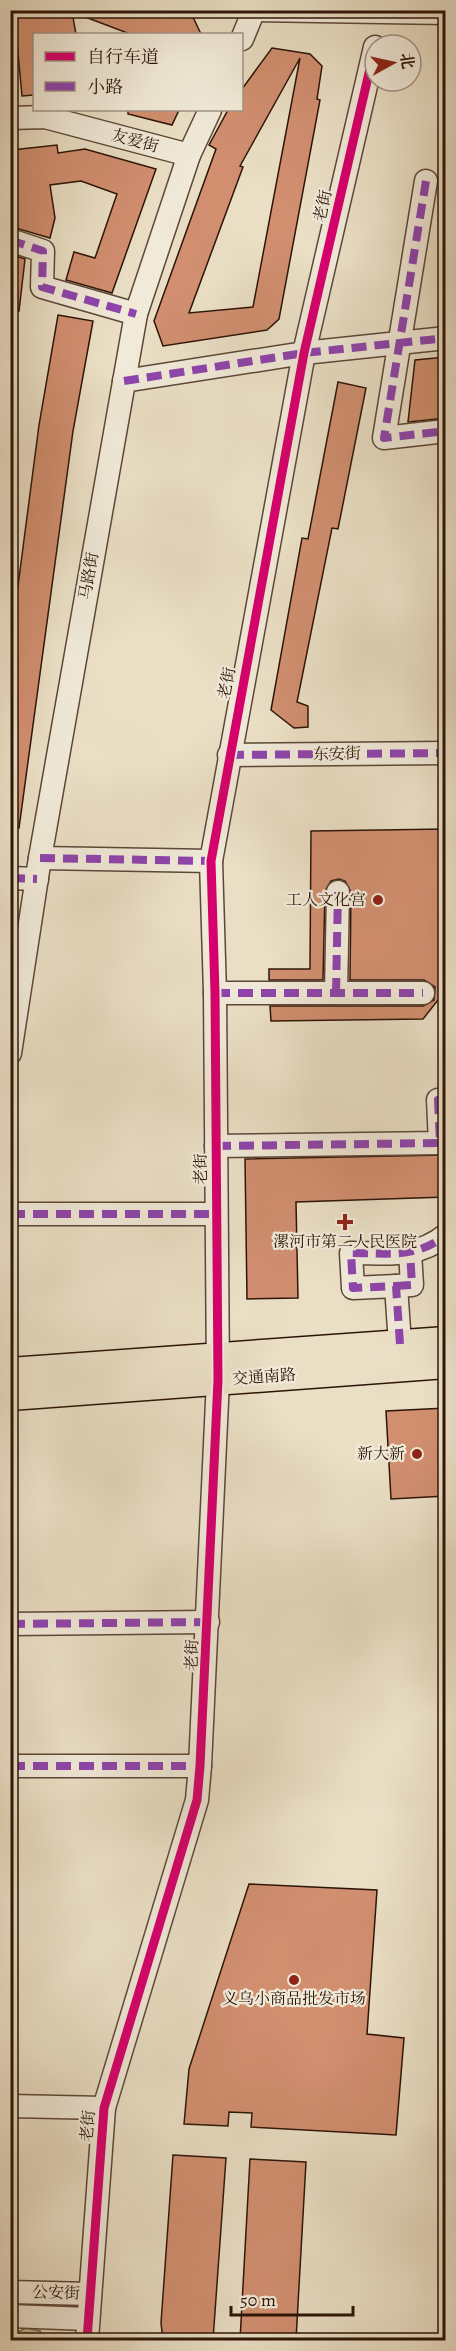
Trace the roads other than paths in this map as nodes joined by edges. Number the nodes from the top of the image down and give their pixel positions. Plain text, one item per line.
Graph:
1 (253, 11) edge
2 (383, 11) edge
3 (446, 13) edge
4 (378, 33) edge
5 (243, 36) edge
6 (364, 93) edge
7 (210, 111) edge
8 (10, 118) edge
9 (189, 155) junction
10 (426, 181) dead end
11 (10, 240) edge
12 (136, 314) junction
13 (446, 338) edge
14 (400, 343) junction
15 (304, 353) junction
16 (124, 381) junction
17 (446, 431) edge
18 (446, 753) edge
19 (229, 755) junction
20 (211, 861) junction
21 (38, 868) junction
22 (10, 878) edge
23 (338, 892) dead end
24 (215, 993) junction
25 (336, 993) junction
26 (423, 993) dead end
27 (10, 1053) edge
28 (446, 1100) edge
29 (216, 1146) junction
30 (10, 1214) edge
31 (216, 1214) junction
32 (446, 1235) edge
33 (410, 1252) junction
34 (396, 1286) junction
35 (446, 1341) edge
36 (400, 1344) junction
37 (446, 1364) edge
38 (217, 1368) junction
39 (10, 1372) edge
40 (10, 1396) edge
41 (208, 1622) junction
42 (10, 1624) edge
43 (10, 1766) edge
44 (200, 1766) junction
45 (10, 2106) edge
46 (104, 2108) junction
47 (10, 2292) edge
48 (90, 2294) junction
49 (10, 2316) edge
50 (88, 2330) edge

1 - 2 street
1 - 5 street
2 - 3 street
2 - 4 street, 老街
6 - 15 street, 老街
7 - 9 street, 马路街
8 - 9 street, 友爱街
9 - 12 street, 马路街
10 - 14 street
11 - 12 street
12 - 16 street, 马路街
13 - 14 street
14 - 15 street
14 - 17 street
15 - 16 street
15 - 19 street, 老街
16 - 21 street, 马路街
18 - 19 street, 东安街
19 - 20 street, 老街
20 - 21 street
20 - 24 street, 老街
21 - 22 street
21 - 27 street, 马路街
23 - 25 street
24 - 25 street
24 - 29 street, 老街
25 - 26 street
28 - 29 street
29 - 31 street, 老街
30 - 31 street
31 - 38 street, 老街
32 - 33 street
33 - 34 street
33 - 34 street
34 - 36 street
35 - 36 main road, 交通南路
36 - 38 main road, 交通南路
37 - 38 main road, 交通南路
38 - 39 main road, 交通南路
38 - 40 main road, 交通南路
38 - 41 street, 老街
41 - 42 street
41 - 44 street, 老街
43 - 44 street
44 - 46 street, 老街
45 - 46 street
46 - 48 street, 老街
47 - 48 street, 公安街
48 - 50 street, 公安街
49 - 50 street

